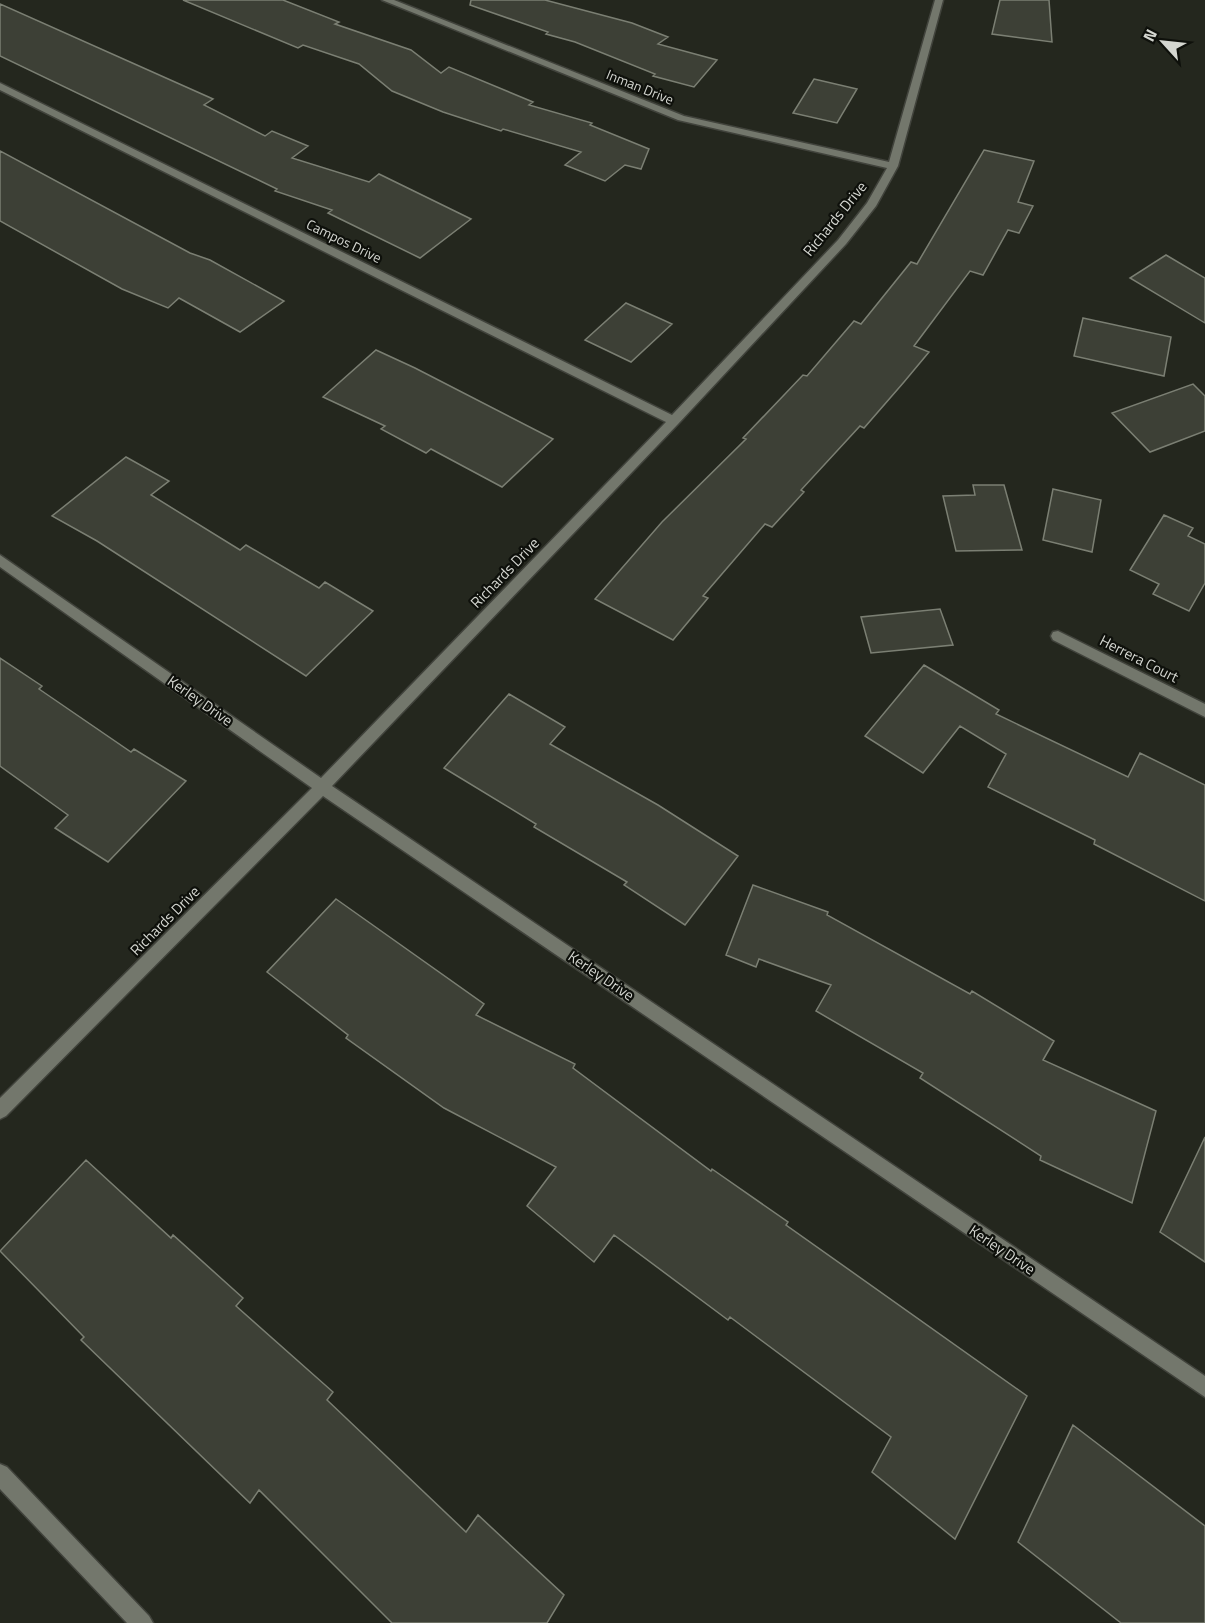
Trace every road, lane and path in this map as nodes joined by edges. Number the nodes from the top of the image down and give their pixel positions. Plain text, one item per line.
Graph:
1 (386, 0) edge
2 (939, 0) edge
3 (0, 87) edge
4 (894, 166) junction
5 (674, 422) junction
6 (0, 560) edge
7 (1058, 636) dead end
8 (1205, 711) edge
9 (322, 787) junction
10 (0, 1110) edge
11 (1205, 1388) edge
12 (0, 1474) edge
13 (142, 1623) edge

1 - 4 street, Inman Drive
2 - 4 street, Richards Drive
3 - 5 street, Campos Drive
4 - 5 street, Richards Drive
5 - 9 street, Richards Drive
6 - 9 street, Kerley Drive
7 - 8 street, Herrera Court
9 - 10 street, Richards Drive
9 - 11 street, Kerley Drive
12 - 13 street

